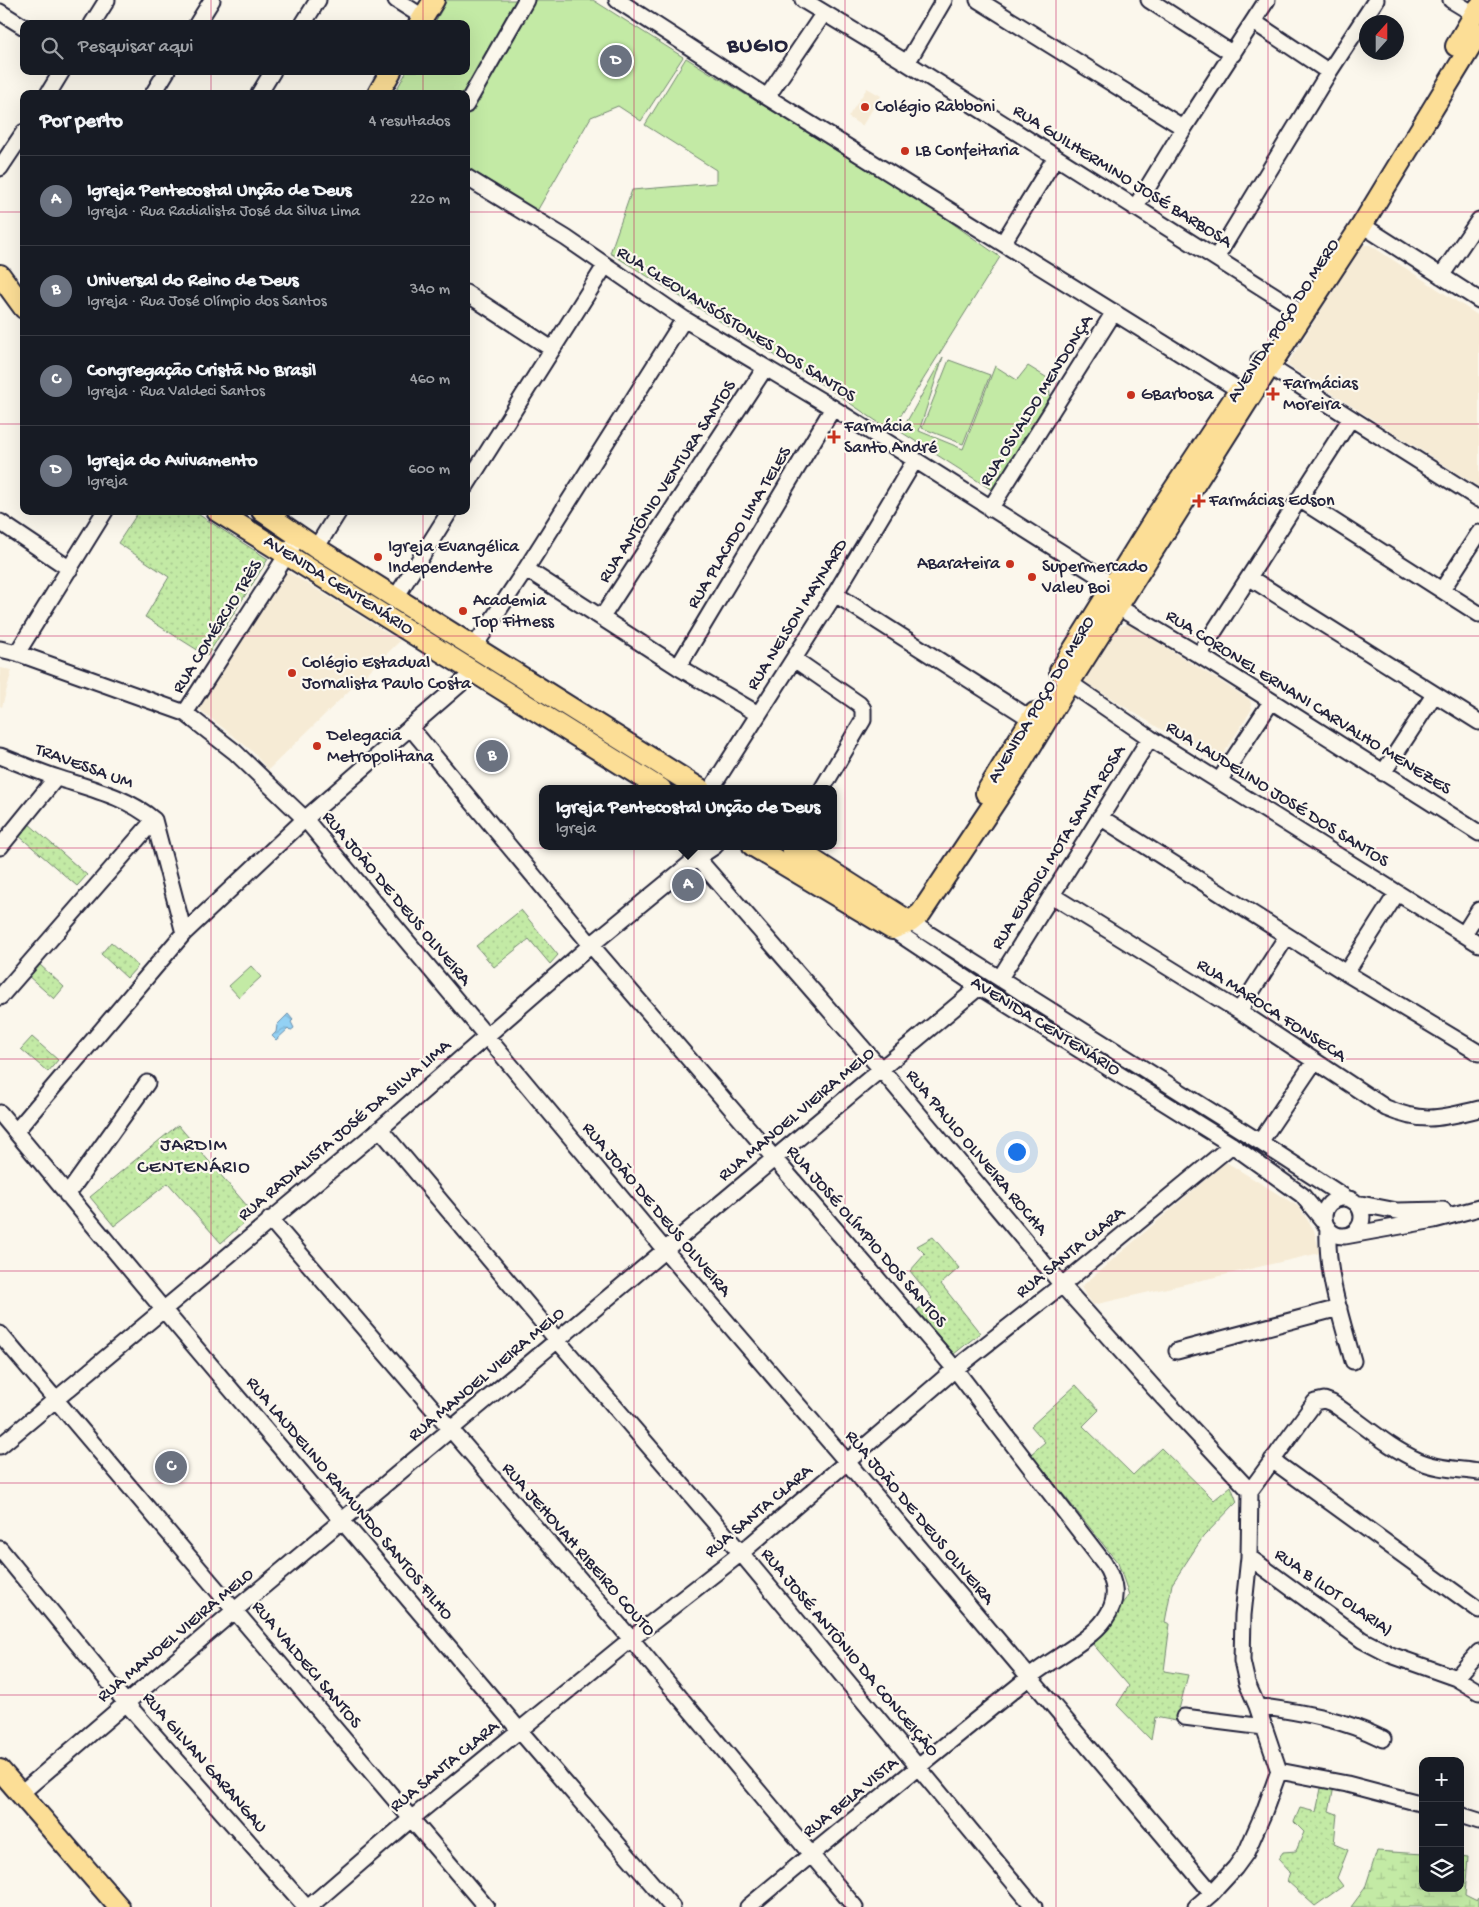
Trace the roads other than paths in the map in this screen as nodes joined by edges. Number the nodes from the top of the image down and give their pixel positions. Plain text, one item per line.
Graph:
1 (107, 0) edge
2 (212, 0) edge
3 (318, 0) edge
4 (396, 0) edge
5 (526, 0) edge
6 (617, 0) edge
7 (803, 0) edge
8 (944, 0) edge
9 (978, 0) edge
10 (1149, 0) edge
11 (1267, 0) edge
12 (1376, 0) edge
13 (1451, 0) edge
14 (0, 12) edge
15 (824, 13) junction
16 (425, 14) edge
17 (1478, 18) edge
18 (94, 20) edge
19 (200, 20) edge
20 (306, 20) edge
21 (1254, 22) junction
22 (20, 24) edge
23 (1233, 54) junction
24 (907, 63) junction
25 (1329, 72) junction
26 (60, 75) edge
27 (165, 75) edge
28 (271, 75) edge
29 (389, 75) edge
30 (50, 90) edge
31 (155, 90) edge
32 (262, 90) edge
33 (380, 90) edge
34 (470, 98) edge
35 (767, 98) junction
36 (1184, 128) junction
37 (20, 138) edge
38 (1055, 158) junction
39 (0, 168) edge
40 (470, 179) edge
41 (1135, 208) junction
42 (1479, 220) edge
43 (1362, 225) junction
44 (1003, 243) junction
45 (1216, 258) junction
46 (605, 266) junction
47 (0, 274) edge
48 (1441, 276) junction
49 (20, 299) edge
50 (1479, 300) edge
51 (470, 302) edge
52 (1292, 307) junction
53 (1114, 312) junction
54 (684, 319) junction
55 (552, 349) junction
56 (1264, 364) junction
57 (765, 368) junction
58 (1239, 390) junction
59 (833, 408) junction
60 (1350, 418) junction
61 (915, 460) junction
62 (470, 480) edge
63 (1299, 499) junction
64 (1479, 499) edge
65 (990, 509) junction
66 (103, 515) edge
67 (223, 515) edge
68 (268, 515) edge
69 (337, 515) edge
70 (448, 515) edge
71 (0, 522) edge
72 (1479, 533) edge
73 (299, 536) junction
74 (316, 548) junction
75 (286, 555) junction
76 (526, 568) junction
77 (70, 569) junction
78 (1250, 578) junction
79 (1113, 585) junction
80 (1442, 590) junction
81 (834, 594) junction
82 (401, 600) junction
83 (1118, 607) junction
84 (1479, 614) edge
85 (602, 617) junction
86 (395, 622) junction
87 (474, 647) junction
88 (0, 649) edge
89 (1080, 651) junction
90 (17, 654) junction
91 (1200, 655) junction
92 (794, 659) junction
93 (678, 667) junction
94 (474, 670) junction
95 (1063, 679) junction
96 (1434, 695) junction
97 (1271, 702) junction
98 (185, 713) junction
99 (758, 714) junction
100 (1031, 720) junction
101 (1479, 722) edge
102 (410, 727) junction
103 (1150, 738) junction
104 (0, 756) edge
105 (1383, 773) junction
106 (56, 778) junction
107 (1219, 781) junction
108 (655, 785) edge
109 (694, 785) edge
110 (714, 785) edge
111 (824, 785) edge
112 (1100, 817) junction
113 (305, 819) junction
114 (154, 820) junction
115 (1479, 833) edge
116 (0, 846) edge
117 (709, 850) edge
118 (760, 850) edge
119 (797, 850) edge
120 (697, 858) junction
121 (1397, 893) junction
122 (1053, 896) junction
123 (1479, 910) edge
124 (895, 922) junction
125 (184, 933) junction
126 (1464, 934) junction
127 (1288, 936) junction
128 (1479, 944) edge
129 (591, 945) junction
130 (1346, 973) junction
131 (1000, 978) junction
132 (979, 987) junction
133 (0, 997) edge
134 (1239, 1011) junction
135 (485, 1036) junction
136 (1479, 1053) edge
137 (1314, 1062) junction
138 (880, 1068) junction
139 (147, 1083) dead end
140 (1479, 1109) edge
141 (0, 1113) edge
142 (380, 1129) junction
143 (16, 1131) junction
144 (1260, 1142) junction
145 (1232, 1145) junction
146 (774, 1160) junction
147 (67, 1195) junction
148 (1351, 1200) junction
149 (1479, 1208) edge
150 (270, 1219) junction
151 (1327, 1226) junction
152 (1345, 1236) junction
153 (664, 1249) junction
154 (1062, 1285) junction
155 (1339, 1308) junction
156 (163, 1309) junction
157 (0, 1334) edge
158 (558, 1341) junction
159 (1177, 1351) dead end
160 (1353, 1361) dead end
161 (955, 1369) junction
162 (56, 1399) junction
163 (450, 1430) junction
164 (0, 1446) edge
165 (1272, 1460) junction
166 (847, 1462) junction
167 (1479, 1472) edge
168 (1250, 1491) junction
169 (342, 1520) junction
170 (0, 1549) edge
171 (741, 1553) junction
172 (1249, 1557) junction
173 (1114, 1602) joint
174 (235, 1610) junction
175 (1479, 1610) edge
176 (631, 1640) junction
177 (1479, 1652) edge
178 (1029, 1677) junction
179 (1456, 1678) junction
180 (1479, 1692) edge
181 (126, 1702) junction
182 (1257, 1706) junction
183 (1184, 1717) dead end
184 (1264, 1727) junction
185 (520, 1731) junction
186 (1383, 1739) dead end
187 (919, 1767) junction
188 (0, 1770) edge
189 (1279, 1771) junction
190 (20, 1794) junction
191 (1419, 1803) edge
192 (1464, 1816) edge
193 (411, 1818) junction
194 (1479, 1821) edge
195 (812, 1854) junction
196 (1212, 1893) junction
197 (119, 1907) edge
198 (307, 1907) edge
199 (486, 1907) edge
200 (672, 1907) edge
201 (748, 1907) edge
202 (855, 1907) edge
203 (1034, 1907) edge
204 (1196, 1907) edge

1 - 18 street
2 - 19 street
3 - 20 street
4 - 16 street
5 - 34 street
6 - 35 street
7 - 15 street, RUA GUILHERMINO JOSÉ BARBOSA
8 - 24 street
9 - 36 street
10 - 23 street
11 - 21 street
12 - 25 street
13 - 17 street
14 - 22 street
15 - 24 street, RUA GUILHERMINO JOSÉ BARBOSA
15 - 35 street
17 - 43 main road, AVENIDA POÇO DO MERO
17 - 52 main road, AVENIDA POÇO DO MERO
21 - 23 street
21 - 25 street
23 - 36 street
24 - 38 street, RUA GUILHERMINO JOSÉ BARBOSA
25 - 45 street
26 - 30 street
27 - 31 street
28 - 32 street
29 - 33 main road
35 - 44 street
36 - 41 street
37 - 39 street
38 - 41 street, RUA GUILHERMINO JOSÉ BARBOSA
38 - 44 street
40 - 46 street, RUA CLEOVANSÓSTONES DOS SANTOS
41 - 45 street, RUA GUILHERMINO JOSÉ BARBOSA
42 - 48 street
43 - 48 street
43 - 56 main road, AVENIDA POÇO DO MERO
44 - 53 street
45 - 52 street, RUA GUILHERMINO JOSÉ BARBOSA
46 - 54 street, RUA CLEOVANSÓSTONES DOS SANTOS
46 - 55 street
47 - 49 main road
48 - 50 street
51 - 55 street
52 - 56 main road, AVENIDA POÇO DO MERO
53 - 58 street
53 - 65 street, RUA OSVALDO MENDONÇA
54 - 57 street, RUA CLEOVANSÓSTONES DOS SANTOS
54 - 76 street
55 - 62 street
56 - 58 main road, AVENIDA POÇO DO MERO
56 - 60 street
56 - 83 main road, AVENIDA POÇO DO MERO
57 - 59 street, RUA CLEOVANSÓSTONES DOS SANTOS
57 - 85 street, RUA ANTÔNIO VENTURA SANTOS
58 - 79 main road, AVENIDA POÇO DO MERO
59 - 61 street, RUA CLEOVANSÓSTONES DOS SANTOS
59 - 93 street, RUA PLACIDO LIMA TELES
60 - 63 street
60 - 64 street
61 - 65 street, RUA CLEOVANSÓSTONES DOS SANTOS
61 - 81 street, RUA NELSON MAYNARD
63 - 78 street
63 - 80 street
65 - 79 street, RUA CLEOVANSÓSTONES DOS SANTOS
66 - 77 street
67 - 75 main road, AVENIDA CENTENÁRIO
68 - 73 main road, AVENIDA CENTENÁRIO
69 - 74 street
70 - 82 street
71 - 77 street
72 - 80 street
73 - 74 main road, AVENIDA CENTENÁRIO
73 - 75 street, RUA COMÉRCIO TRÊS
74 - 82 main road, AVENIDA CENTENÁRIO
75 - 86 main road, AVENIDA CENTENÁRIO
75 - 98 street, RUA COMÉRCIO TRÊS
76 - 85 street
76 - 87 street
77 - 90 street
78 - 91 street
78 - 96 street
79 - 89 main road, AVENIDA POÇO DO MERO
80 - 84 street
81 - 92 street, RUA NELSON MAYNARD
81 - 100 street
82 - 86 main road
82 - 87 main road, AVENIDA CENTENÁRIO
83 - 89 main road, AVENIDA POÇO DO MERO
83 - 91 street, RUA CORONEL ERNANI CARVALHO MENEZES
85 - 93 street
86 - 94 main road, AVENIDA CENTENÁRIO
87 - 109 main road, AVENIDA CENTENÁRIO
88 - 90 street, RUA JOÃO DE DEUS OLIVEIRA
89 - 95 main road, AVENIDA POÇO DO MERO
90 - 98 street, RUA JOÃO DE DEUS OLIVEIRA
91 - 97 street, RUA CORONEL ERNANI CARVALHO MENEZES
92 - 99 street, RUA NELSON MAYNARD
92 - 111 street
93 - 99 street
94 - 102 street
94 - 108 main road, AVENIDA CENTENÁRIO
95 - 100 main road, AVENIDA POÇO DO MERO
95 - 103 street, RUA LAUDELINO JOSÉ DOS SANTOS
95 - 124 main road, AVENIDA POÇO DO MERO
96 - 101 street
96 - 105 street
97 - 105 street, RUA CORONEL ERNANI CARVALHO MENEZES
97 - 107 street
98 - 113 street, RUA JOÃO DE DEUS OLIVEIRA
99 - 110 street, RUA NELSON MAYNARD
100 - 124 main road, AVENIDA POÇO DO MERO
102 - 113 street
102 - 129 street, RUA JOSÉ OLÍMPIO DOS SANTOS
103 - 107 street, RUA LAUDELINO JOSÉ DOS SANTOS
103 - 112 street, RUA EURDICI MOTA SANTA ROSA
104 - 106 street, TRAVESSA UM
105 - 115 street, RUA CORONEL ERNANI CARVALHO MENEZES
106 - 114 street, TRAVESSA UM
106 - 116 street
107 - 121 street, RUA LAUDELINO JOSÉ DOS SANTOS
112 - 122 street, RUA EURDICI MOTA SANTA ROSA
112 - 127 street
113 - 125 street
113 - 135 street, RUA JOÃO DE DEUS OLIVEIRA
114 - 125 street
114 - 133 street
117 - 120 street, RUA RADIALISTA JOSÉ DA SILVA LIMA
118 - 124 main road, AVENIDA CENTENÁRIO
119 - 124 main road, AVENIDA CENTENÁRIO
120 - 129 street, RUA RADIALISTA JOSÉ DA SILVA LIMA
120 - 138 street, RUA PAULO OLIVEIRA ROCHA
121 - 126 street, RUA LAUDELINO JOSÉ DOS SANTOS
121 - 130 street
122 - 131 street, RUA EURDICI MOTA SANTA ROSA
122 - 134 street, RUA MAROCA FONSECA
123 - 126 street
124 - 131 street, AVENIDA CENTENÁRIO
124 - 132 street, AVENIDA CENTENÁRIO
125 - 143 street
126 - 128 street, RUA LAUDELINO JOSÉ DOS SANTOS
127 - 130 street
127 - 134 street
129 - 135 street, RUA RADIALISTA JOSÉ DA SILVA LIMA
129 - 146 street, RUA JOSÉ OLÍMPIO DOS SANTOS
130 - 136 street
131 - 144 street, AVENIDA CENTENÁRIO
132 - 138 street, RUA MANOEL VIEIRA MELO
132 - 145 street, AVENIDA CENTENÁRIO
134 - 137 street, RUA MAROCA FONSECA
135 - 142 street, RUA RADIALISTA JOSÉ DA SILVA LIMA
135 - 153 street, RUA JOÃO DE DEUS OLIVEIRA
137 - 140 street, RUA MAROCA FONSECA
137 - 144 street
138 - 146 street, RUA MANOEL VIEIRA MELO
138 - 154 street, RUA PAULO OLIVEIRA ROCHA
139 - 147 street
141 - 143 street, RUA LAUDELINO RAIMUNDO SANTOS FILHO
142 - 150 street, RUA RADIALISTA JOSÉ DA SILVA LIMA
142 - 158 street, RUA JOSÉ ANTÔNIO DA CONCEIÇÃO
143 - 147 street, RUA LAUDELINO RAIMUNDO SANTOS FILHO
144 - 148 street, AVENIDA CENTENÁRIO
145 - 151 street, AVENIDA CENTENÁRIO
145 - 154 street, RUA SANTA CLARA
146 - 153 street, RUA MANOEL VIEIRA MELO
146 - 161 street, RUA JOSÉ OLÍMPIO DOS SANTOS
147 - 156 street, RUA LAUDELINO RAIMUNDO SANTOS FILHO
148 - 149 street, AVENIDA CENTENÁRIO
148 - 151 street
148 - 152 street
149 - 152 street
150 - 156 street, RUA RADIALISTA JOSÉ DA SILVA LIMA
150 - 163 street, RUA JEHOVAH RIBEIRO COUTO
151 - 152 street, AVENIDA CENTENÁRIO
151 - 155 street
153 - 158 street, RUA MANOEL VIEIRA MELO
153 - 166 street, RUA JOÃO DE DEUS OLIVEIRA
154 - 161 street, RUA SANTA CLARA
154 - 168 street, RUA PAULO OLIVEIRA ROCHA
155 - 159 street
155 - 160 street
156 - 162 street, RUA RADIALISTA JOSÉ DA SILVA LIMA
156 - 169 street, RUA LAUDELINO RAIMUNDO SANTOS FILHO
157 - 162 street, RUA VALDECI SANTOS
158 - 163 street, RUA MANOEL VIEIRA MELO
158 - 171 street, RUA JOSÉ ANTÔNIO DA CONCEIÇÃO
161 - 166 street, RUA SANTA CLARA
161 - 173 street, RUA JOSÉ OLÍMPIO DOS SANTOS
162 - 164 street, RUA RADIALISTA JOSÉ DA SILVA LIMA
162 - 174 street, RUA VALDECI SANTOS
163 - 169 street, RUA MANOEL VIEIRA MELO
163 - 176 street, RUA JEHOVAH RIBEIRO COUTO
165 - 167 street
165 - 168 street
165 - 175 street
166 - 171 street, RUA SANTA CLARA
166 - 178 street, RUA JOÃO DE DEUS OLIVEIRA
168 - 172 street
169 - 174 street, RUA MANOEL VIEIRA MELO
169 - 185 street, RUA LAUDELINO RAIMUNDO SANTOS FILHO
170 - 181 street, RUA GILVAN GARANGAU
171 - 176 street, RUA SANTA CLARA
171 - 187 street, RUA JOSÉ ANTÔNIO DA CONCEIÇÃO
172 - 179 street, RUA B (LOT OLARIA)
172 - 182 street
173 - 178 street, RUA BELA VISTA
174 - 181 street, RUA MANOEL VIEIRA MELO
174 - 193 street, RUA VALDECI SANTOS
176 - 185 street, RUA SANTA CLARA
176 - 195 street, RUA JEHOVAH RIBEIRO COUTO
177 - 179 street
178 - 187 street, RUA BELA VISTA
178 - 196 street, RUA JOÃO DE DEUS OLIVEIRA
179 - 180 street, RUA B (LOT OLARIA)
181 - 190 street, RUA MANOEL VIEIRA MELO
181 - 198 street, RUA GILVAN GARANGAU
182 - 184 street
182 - 186 street
183 - 184 street
184 - 189 street
185 - 193 street, RUA SANTA CLARA
185 - 200 street, RUA LAUDELINO RAIMUNDO SANTOS FILHO
187 - 195 street, RUA BELA VISTA
187 - 203 street, RUA JOSÉ ANTÔNIO DA CONCEIÇÃO
188 - 190 main road
189 - 191 street
189 - 196 street
190 - 197 main road
192 - 194 street
193 - 198 street, RUA SANTA CLARA
193 - 199 street, RUA VALDECI SANTOS
195 - 201 street, RUA BELA VISTA
195 - 202 street, RUA JEHOVAH RIBEIRO COUTO
196 - 204 street

